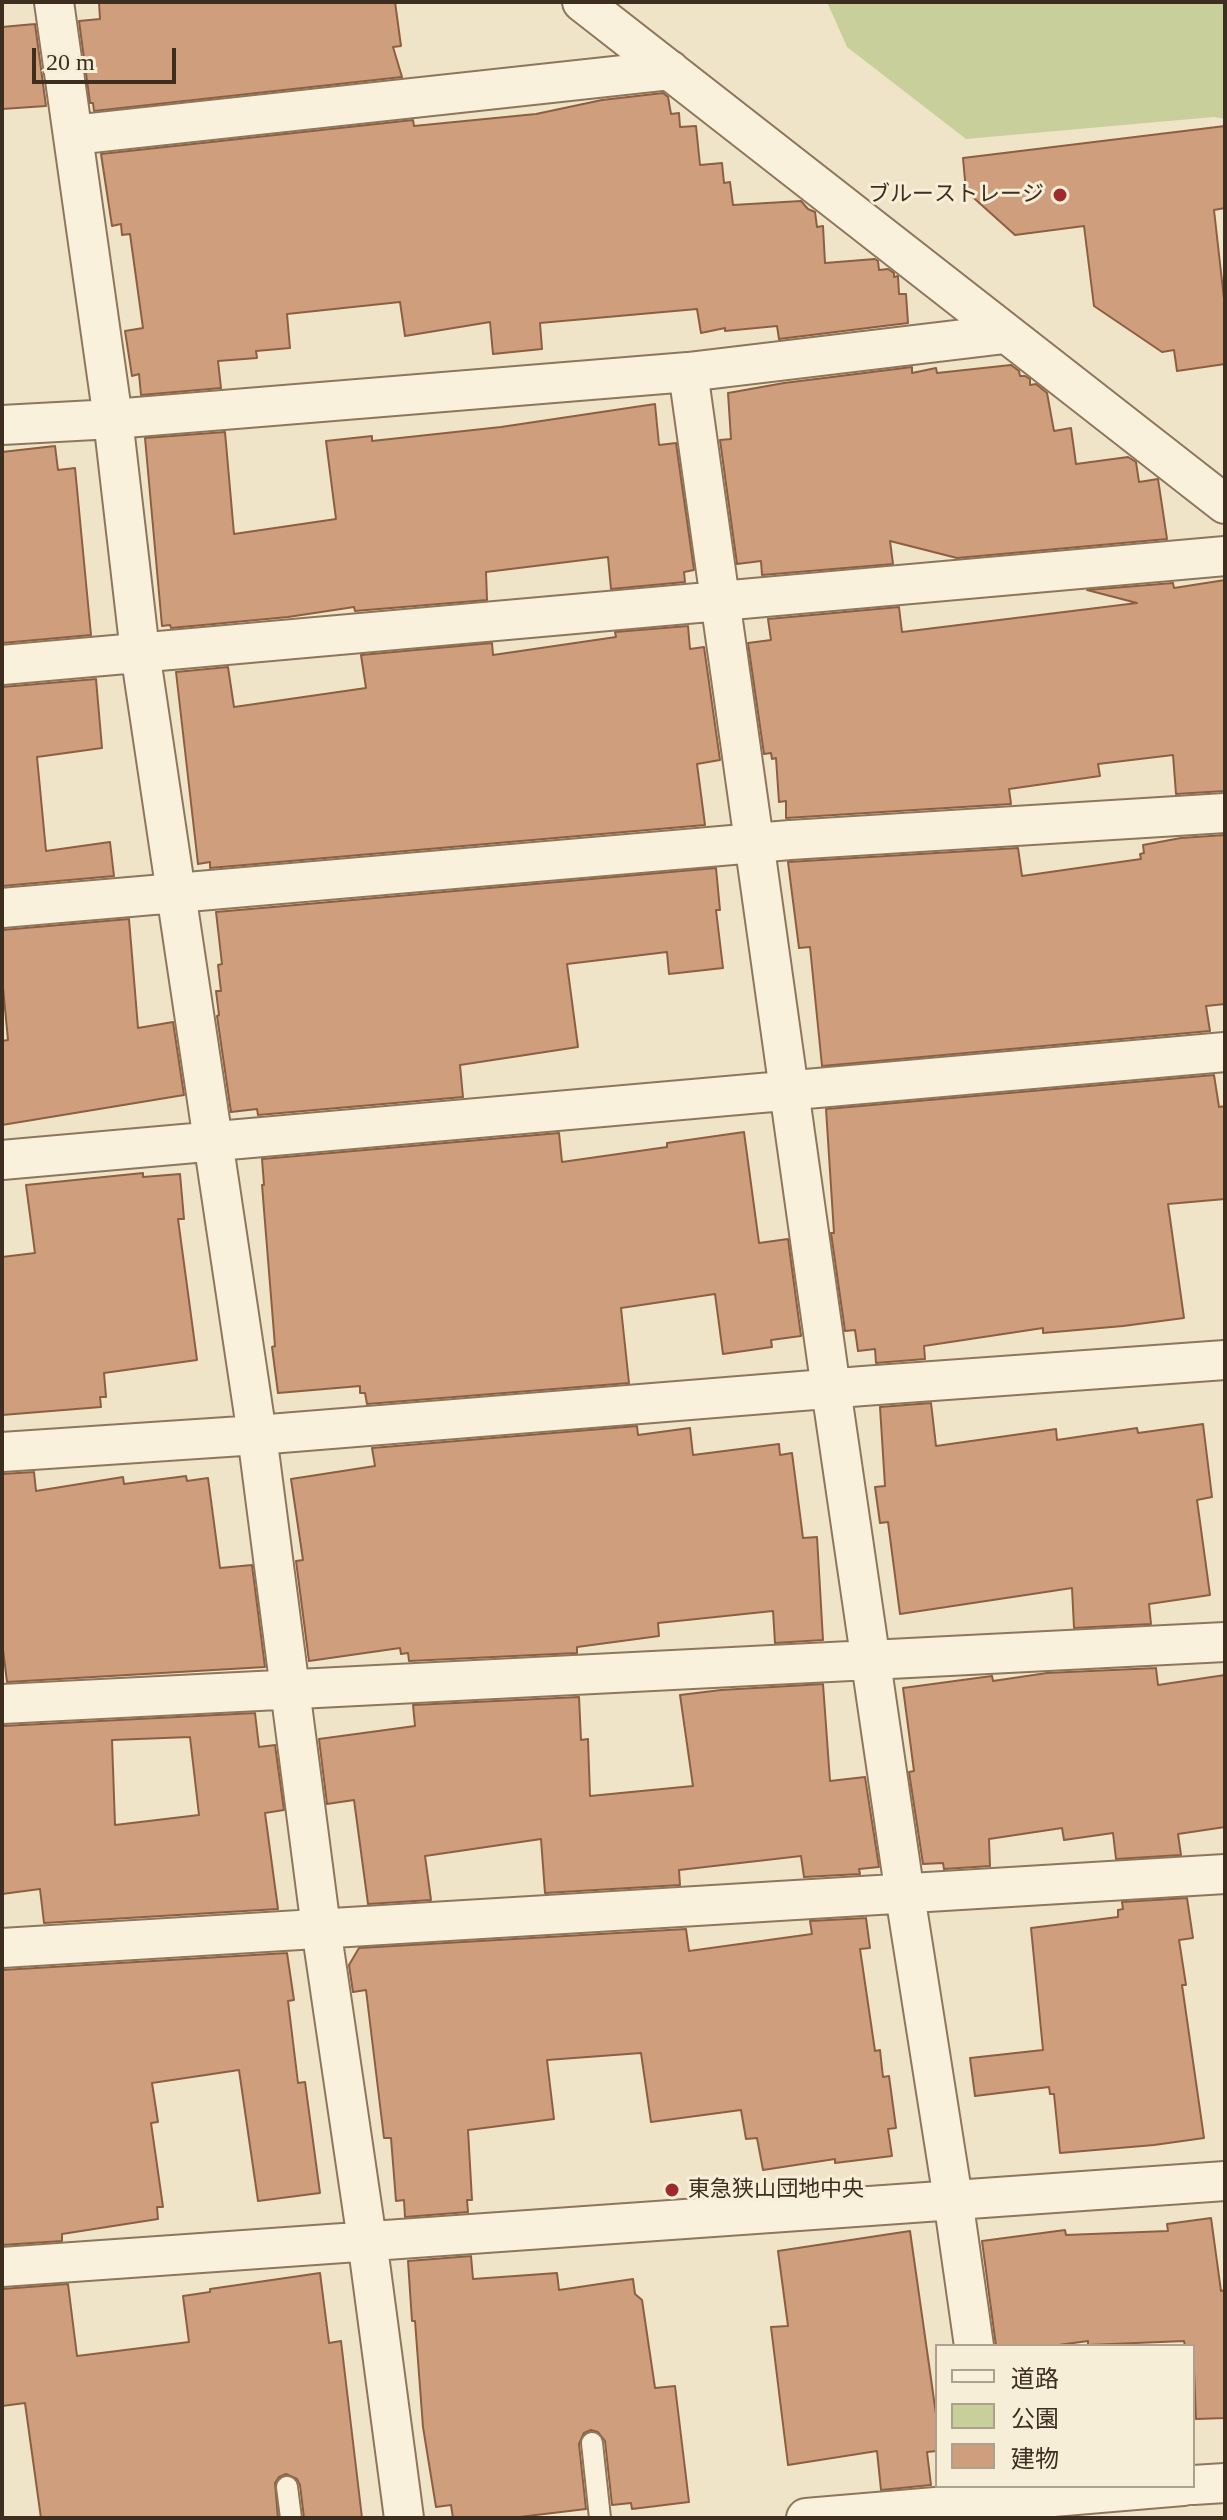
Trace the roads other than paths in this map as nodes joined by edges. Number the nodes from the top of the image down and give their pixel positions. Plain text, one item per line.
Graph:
1 (54, 2) edge
2 (582, 2) edge
3 (670, 70) junction
4 (73, 135) junction
5 (1005, 334) junction
6 (688, 372) junction
7 (113, 419) junction
8 (2, 425) edge
9 (1225, 504) edge
10 (1225, 556) edge
11 (720, 602) junction
12 (140, 652) junction
13 (2, 665) edge
14 (1225, 813) edge
15 (753, 843) junction
16 (177, 893) junction
17 (2, 908) edge
18 (1225, 1052) edge
19 (791, 1091) junction
20 (214, 1142) junction
21 (2, 1160) edge
22 (1225, 1360) edge
23 (831, 1389) junction
24 (257, 1435) junction
25 (2, 1452) edge
26 (1225, 1642) edge
27 (870, 1661) junction
28 (291, 1689) junction
29 (2, 1704) edge
30 (1225, 1874) edge
31 (905, 1895) junction
32 (321, 1928) junction
33 (2, 1948) edge
34 (1225, 2181) edge
35 (953, 2199) junction
36 (367, 2240) junction
37 (2, 2267) edge
38 (974, 2344) edge
39 (592, 2443) dead end
40 (1225, 2483) edge
41 (1195, 2485) edge
42 (287, 2487) dead end
43 (1160, 2488) edge
44 (995, 2502) edge
45 (291, 2518) edge
46 (404, 2518) edge
47 (600, 2518) edge
48 (806, 2518) edge

1 - 4 street
2 - 3 street
3 - 4 street
3 - 5 street
4 - 7 street
5 - 6 street
5 - 9 street
6 - 7 street
6 - 11 street
7 - 8 street
7 - 12 street
10 - 11 street
11 - 12 street
11 - 15 street
12 - 13 street
12 - 16 street
14 - 15 street
15 - 16 street
15 - 19 street
16 - 17 street
16 - 20 street
18 - 19 street
19 - 20 street
19 - 23 street
20 - 21 street
20 - 24 street
22 - 23 street
23 - 24 street
23 - 27 street
24 - 25 street
24 - 28 street
26 - 27 street
27 - 28 street
27 - 31 street
28 - 29 street
28 - 32 street
30 - 31 street
31 - 32 street
31 - 35 street
32 - 33 street
32 - 36 street
34 - 35 street
35 - 36 street
35 - 38 street
36 - 37 street
36 - 46 street
39 - 47 lane
40 - 41 street
42 - 45 lane
43 - 44 street
44 - 48 street

